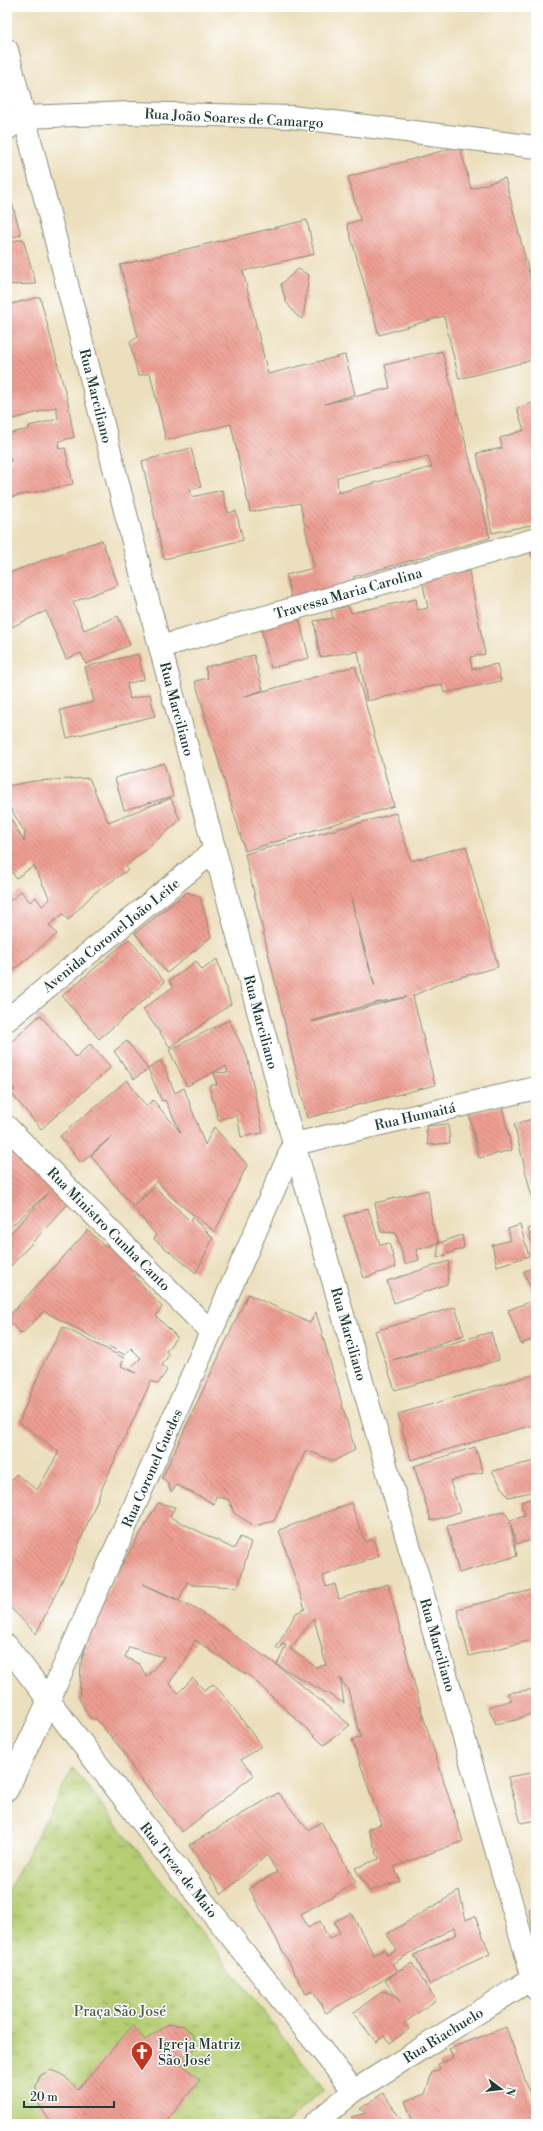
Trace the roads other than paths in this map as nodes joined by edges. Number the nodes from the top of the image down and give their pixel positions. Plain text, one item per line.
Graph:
1 (7, 50) edge
2 (16, 123) edge
3 (536, 147) edge
4 (536, 539) edge
5 (160, 647) junction
6 (215, 850) junction
7 (7, 1020) edge
8 (536, 1088) edge
9 (7, 1126) edge
10 (294, 1144) junction
11 (211, 1332) junction
12 (7, 1646) edge
13 (49, 1700) junction
14 (7, 1790) edge
15 (535, 1981) edge
16 (354, 2091) junction
17 (314, 2124) edge

1 - 2 street, Rua Marciliano
2 - 3 street, Rua João Soares de Camargo
2 - 5 street, Rua Marciliano
4 - 5 street, Travessa Maria Carolina
5 - 6 street, Rua Marciliano
6 - 7 street, Avenida Coronel João Leite
6 - 10 street, Rua Marciliano
8 - 10 street, Rua Humaitá
9 - 11 street, Rua Ministro Cunha Canto
10 - 11 street, Rua Coronel Guedes
10 - 15 street, Rua Marciliano
11 - 13 street, Rua Coronel Guedes
12 - 13 street, Rua Treze de Maio
13 - 14 street, Rua Coronel Guedes
13 - 16 street, Rua Treze de Maio
15 - 16 street, Rua Riachuelo
16 - 17 street, Rua Riachuelo

